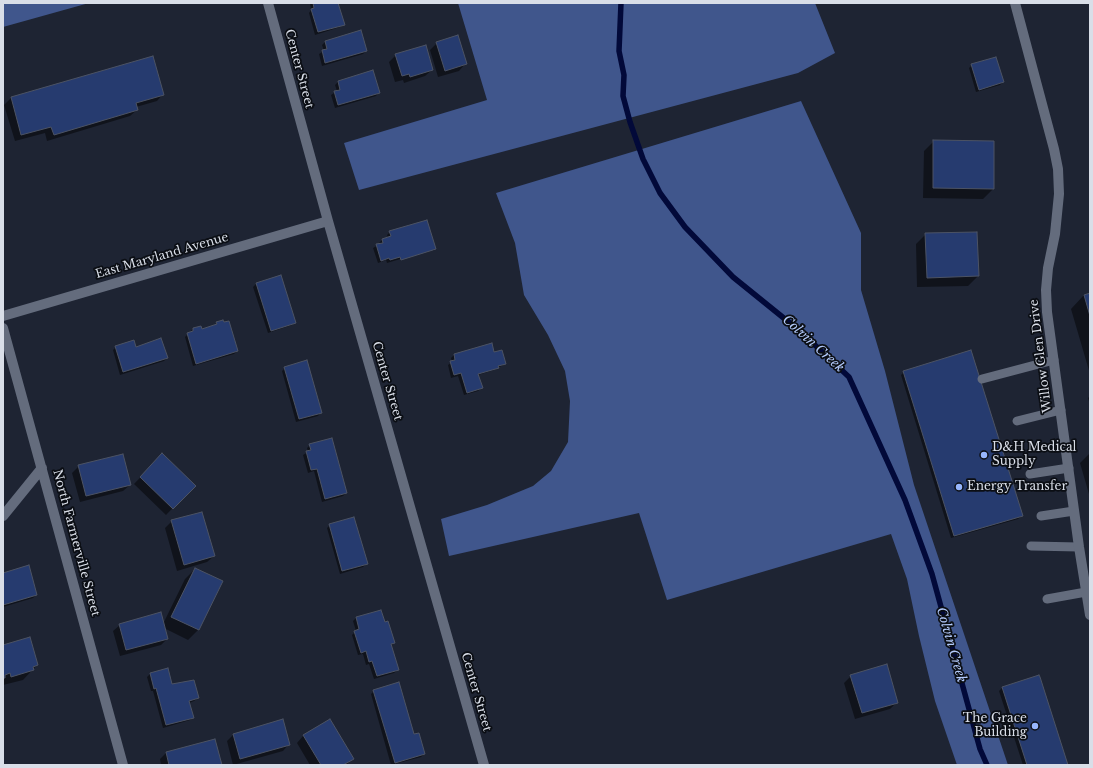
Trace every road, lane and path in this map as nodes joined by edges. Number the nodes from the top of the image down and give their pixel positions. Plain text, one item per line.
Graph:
1 (268, 3) edge
2 (1015, 3) edge
3 (328, 221) junction
4 (3, 316) edge
5 (3, 328) edge
6 (1054, 360) junction
7 (982, 378) dead end
8 (1061, 410) junction
9 (1017, 421) dead end
10 (42, 468) junction
11 (1069, 468) junction
12 (1030, 474) dead end
13 (1074, 511) junction
14 (3, 516) edge
15 (1041, 516) dead end
16 (1031, 546) dead end
17 (1079, 547) junction
18 (1086, 592) junction
19 (1047, 599) dead end
20 (1090, 614) edge
21 (123, 765) edge
22 (484, 765) edge

1 - 3 street, Center Street
2 - 6 street, Willow Glen Drive
3 - 4 street, East Maryland Avenue
3 - 22 street, Center Street
5 - 10 street, North Farmerville Street
6 - 7 lane
6 - 8 street, Willow Glen Drive
8 - 9 lane
8 - 11 street, Willow Glen Drive
10 - 14 street
10 - 21 street, North Farmerville Street
11 - 12 lane
11 - 13 street, Willow Glen Drive
13 - 15 lane
13 - 17 street, Willow Glen Drive
16 - 17 lane
17 - 18 street, Willow Glen Drive
18 - 19 lane
18 - 20 street, Willow Glen Drive

